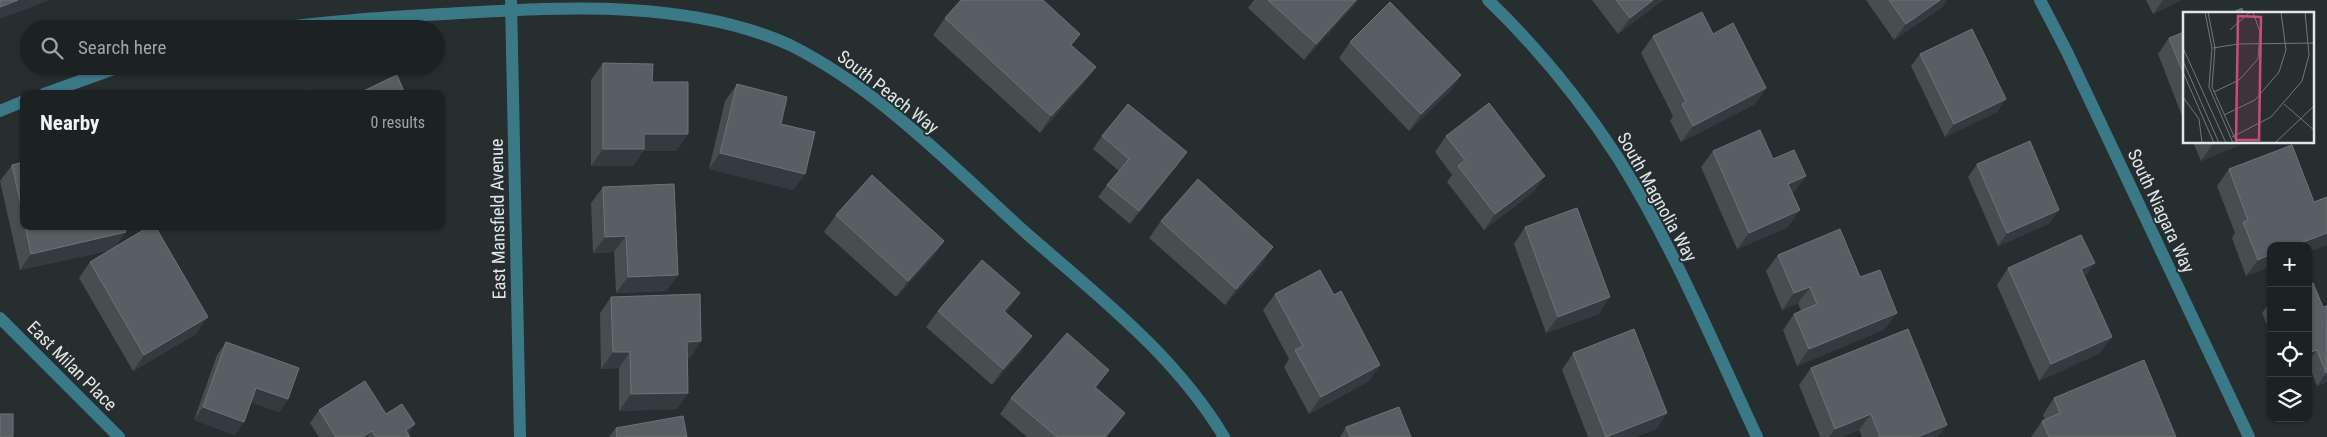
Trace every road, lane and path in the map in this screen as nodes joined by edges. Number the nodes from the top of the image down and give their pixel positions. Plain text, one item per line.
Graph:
1 (1488, 0) edge
2 (2040, 0) edge
3 (511, 5) edge
4 (344, 20) edge
5 (97, 75) edge
6 (55, 90) edge
7 (20, 103) edge
8 (0, 111) edge
9 (0, 318) edge
10 (119, 437) edge
11 (520, 437) edge
12 (1224, 437) edge
13 (1757, 437) edge
14 (2249, 437) edge

1 - 13 street, South Magnolia Way
2 - 14 street, South Niagara Way
3 - 4 street, South Peach Way
3 - 11 street, East Mansfield Avenue
3 - 12 street, South Peach Way
5 - 6 street
7 - 8 street
9 - 10 street, East Milan Place

